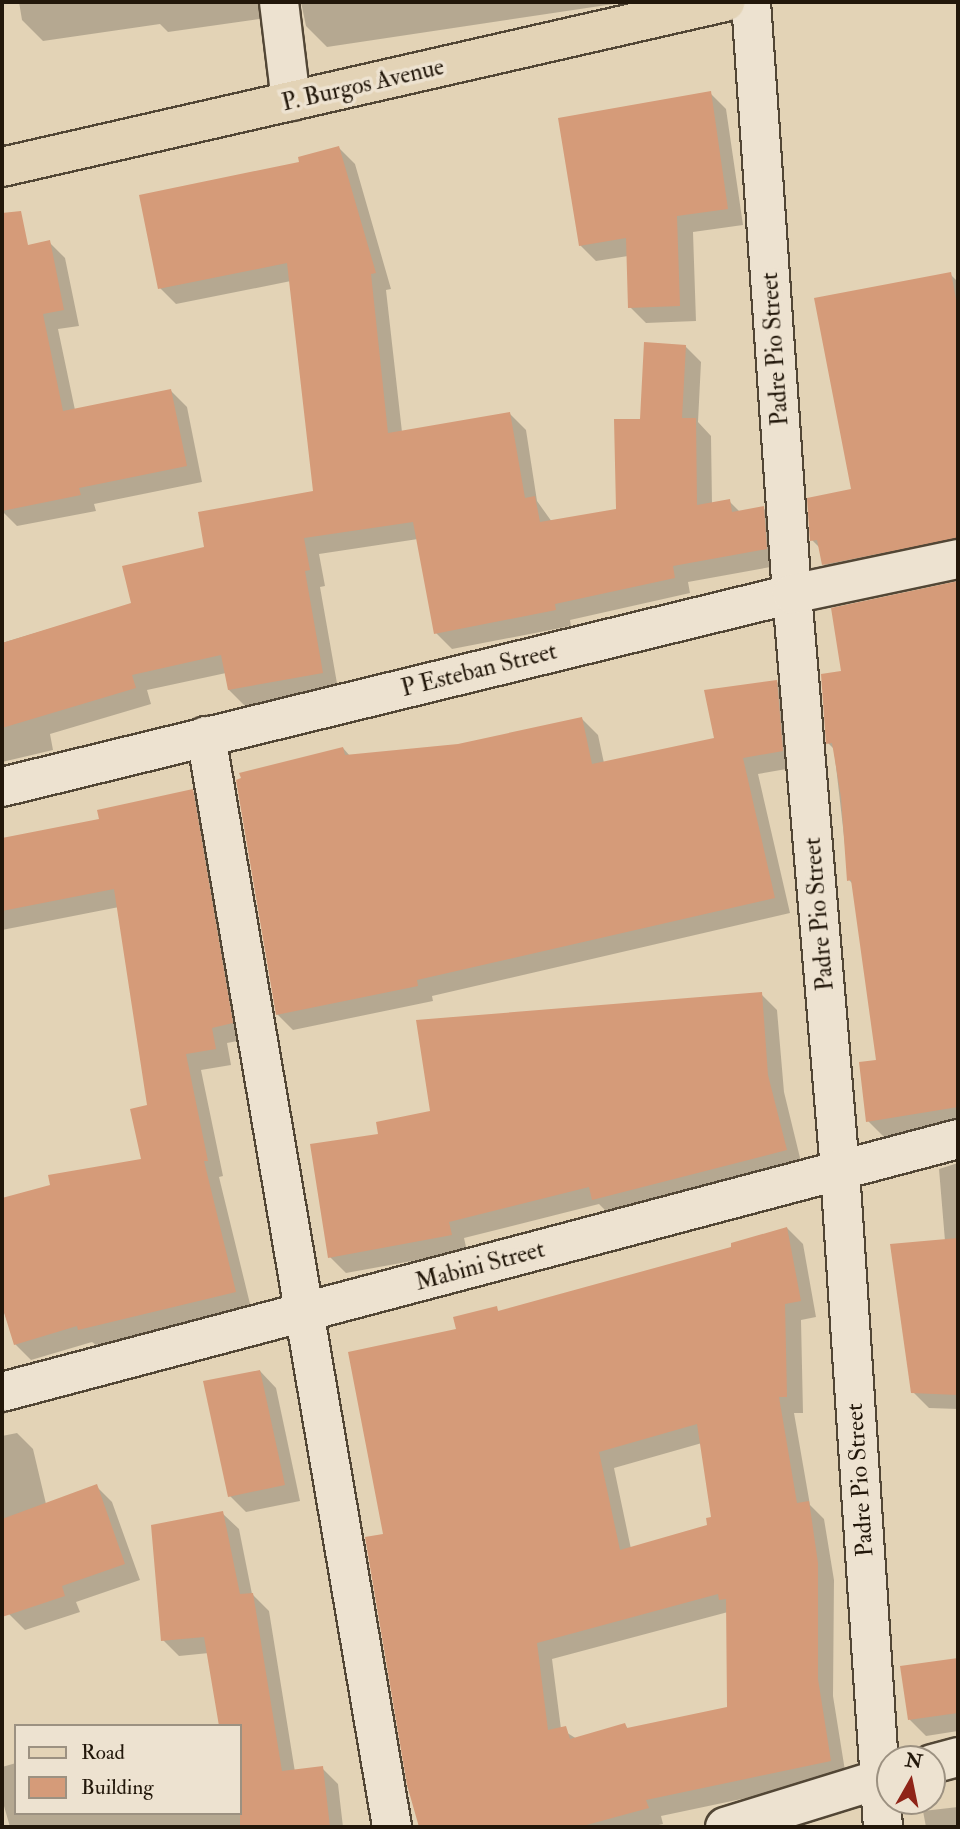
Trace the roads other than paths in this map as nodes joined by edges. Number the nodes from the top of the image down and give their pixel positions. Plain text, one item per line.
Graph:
1 (279, 2) edge
2 (725, 2) edge
3 (751, 2) edge
4 (291, 101) junction
5 (2, 167) edge
6 (958, 559) edge
7 (792, 594) junction
8 (206, 736) junction
9 (2, 786) edge
10 (958, 1139) edge
11 (840, 1170) junction
12 (304, 1313) junction
13 (2, 1392) edge
14 (883, 1745) edge
15 (876, 1781) edge
16 (392, 1827) edge
17 (725, 1827) edge

1 - 4 street
2 - 4 main road, P. Burgos Avenue
3 - 7 street, Padre Pio Street
4 - 5 main road, P. Burgos Avenue
6 - 7 street, P Esteban Street
7 - 8 street, P Esteban Street
7 - 11 street, Padre Pio Street
8 - 9 street, P Esteban Street
8 - 12 street
10 - 11 street, Mabini Street
11 - 12 street, Mabini Street
11 - 14 street, Padre Pio Street
12 - 13 street, Mabini Street
12 - 16 street
15 - 17 street

